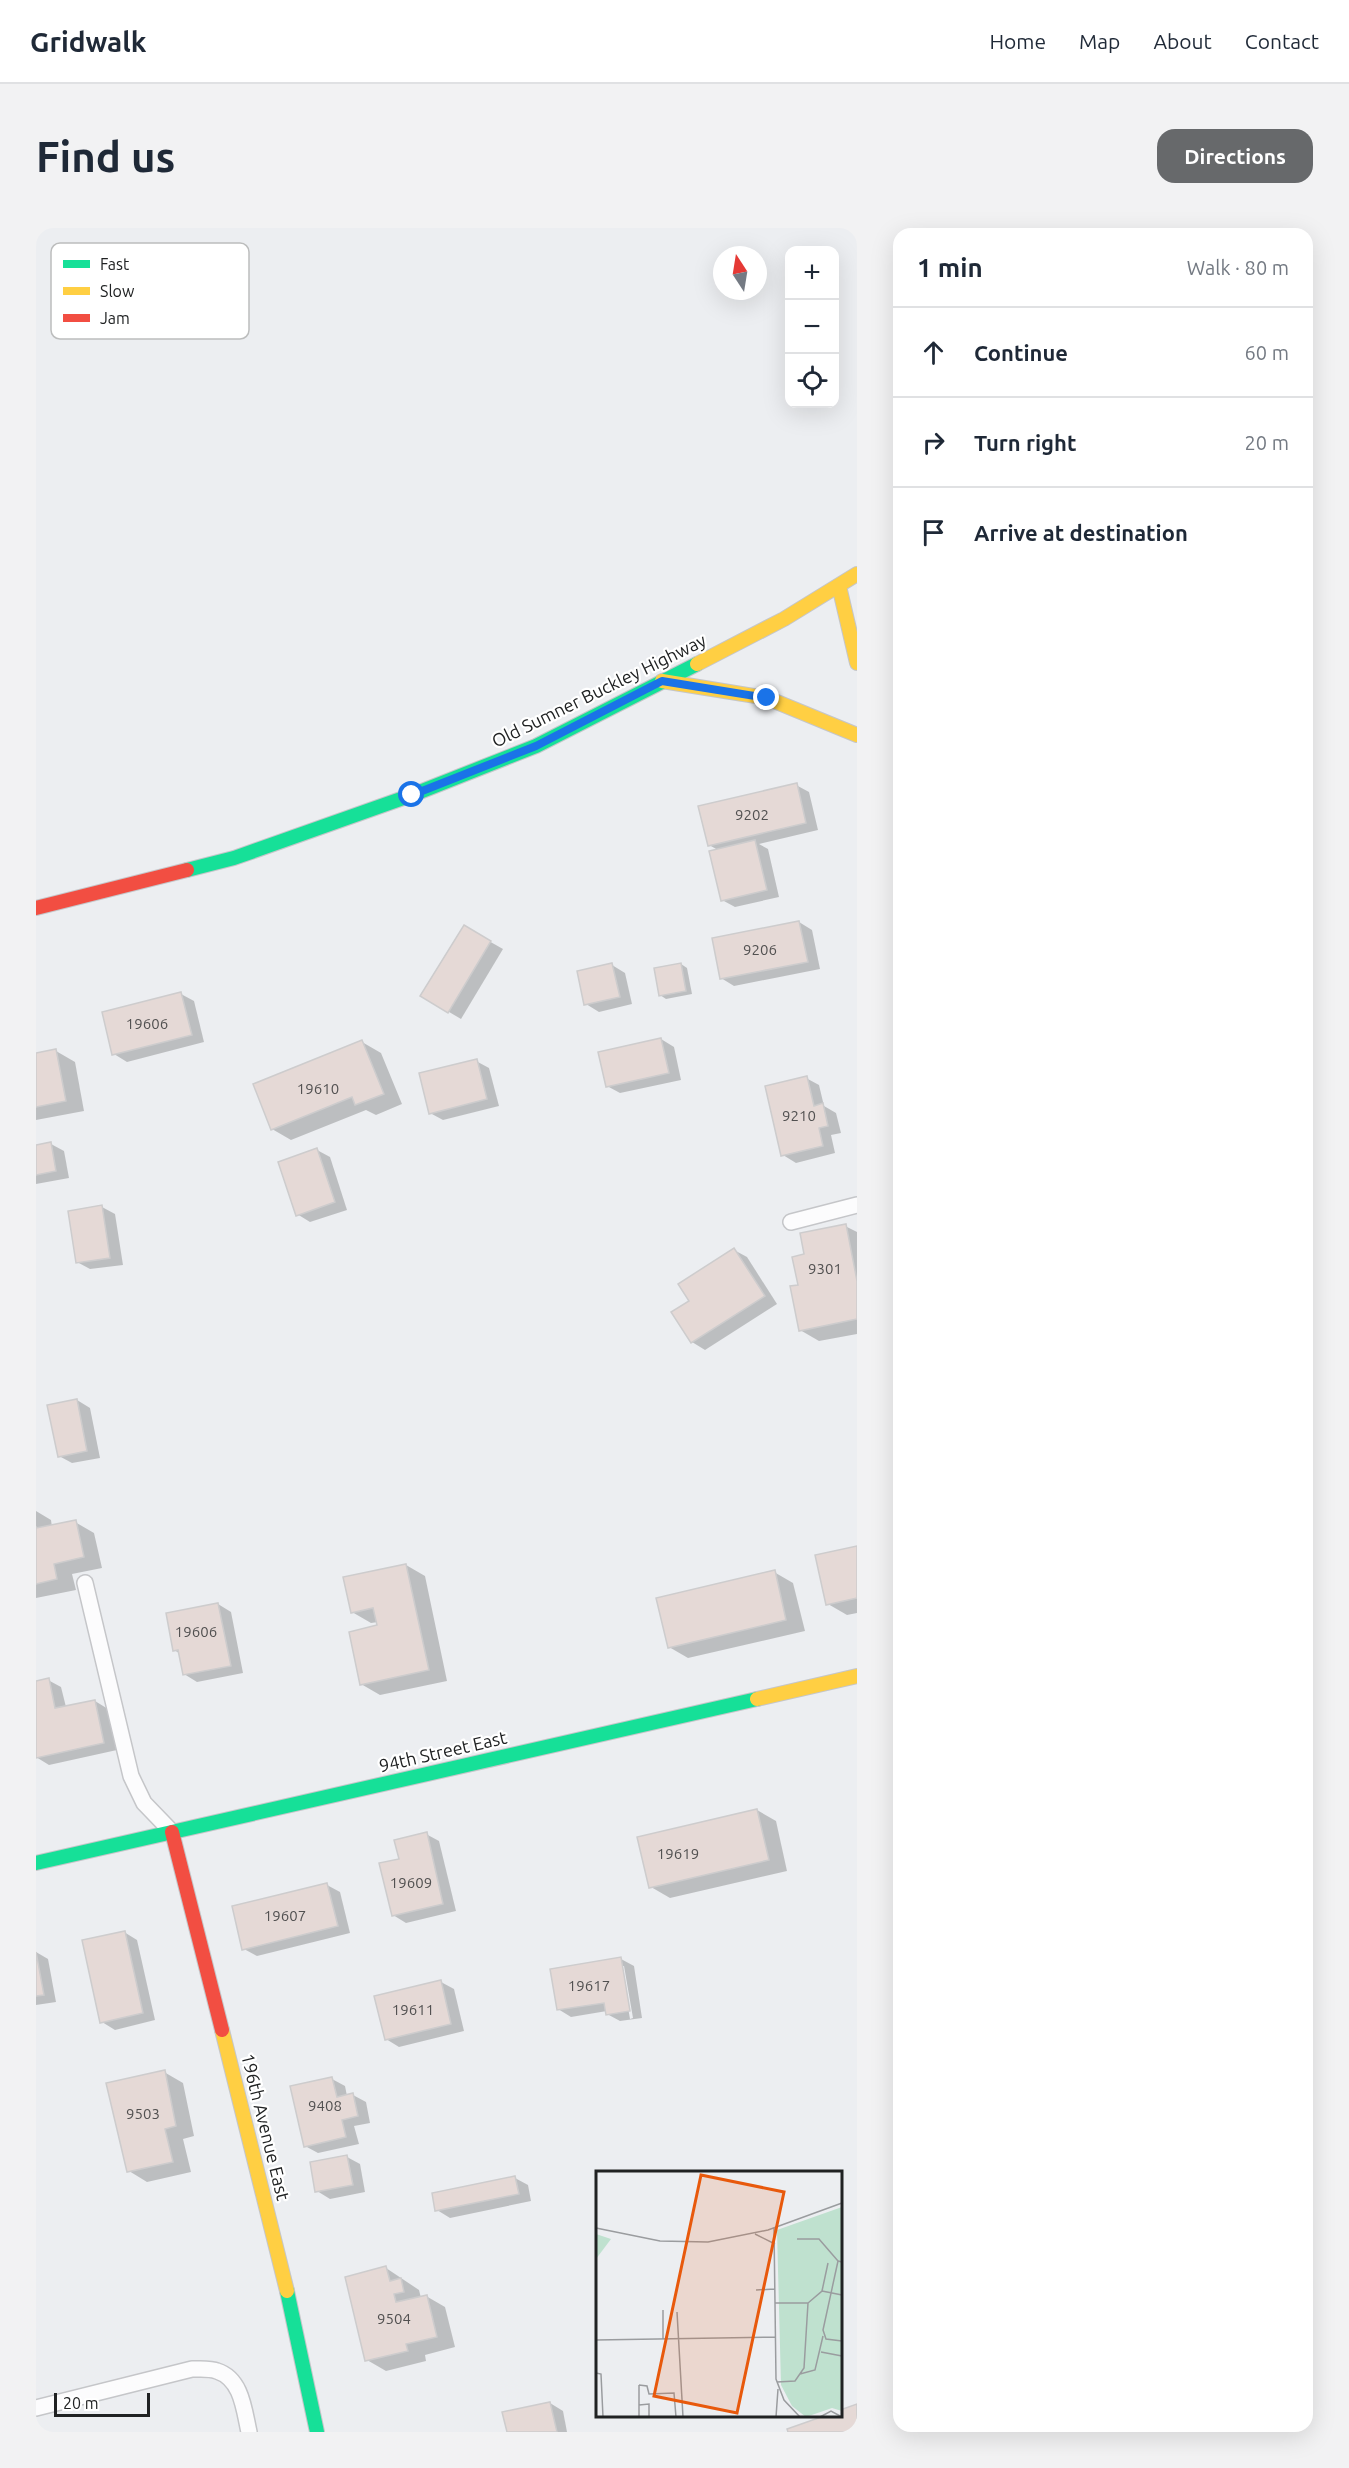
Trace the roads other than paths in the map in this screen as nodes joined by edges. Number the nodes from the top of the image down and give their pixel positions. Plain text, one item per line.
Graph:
1 (857, 574) edge
2 (839, 586) junction
3 (857, 663) edge
4 (662, 681) junction
5 (857, 735) edge
6 (36, 908) edge
7 (857, 1205) edge
8 (791, 1222) dead end
9 (85, 1583) dead end
10 (857, 1676) edge
11 (172, 1832) junction
12 (36, 1863) edge
13 (36, 2408) edge
14 (249, 2432) edge
15 (317, 2432) edge

1 - 2 street, Old Sumner Buckley Highway
2 - 3 street
2 - 4 street, Old Sumner Buckley Highway
4 - 5 street
4 - 6 street, Old Sumner Buckley Highway
7 - 8 lane
9 - 11 lane
10 - 11 street, 94th Street East
11 - 12 street, 94th Street East
11 - 15 street, 196th Avenue East
13 - 14 lane

